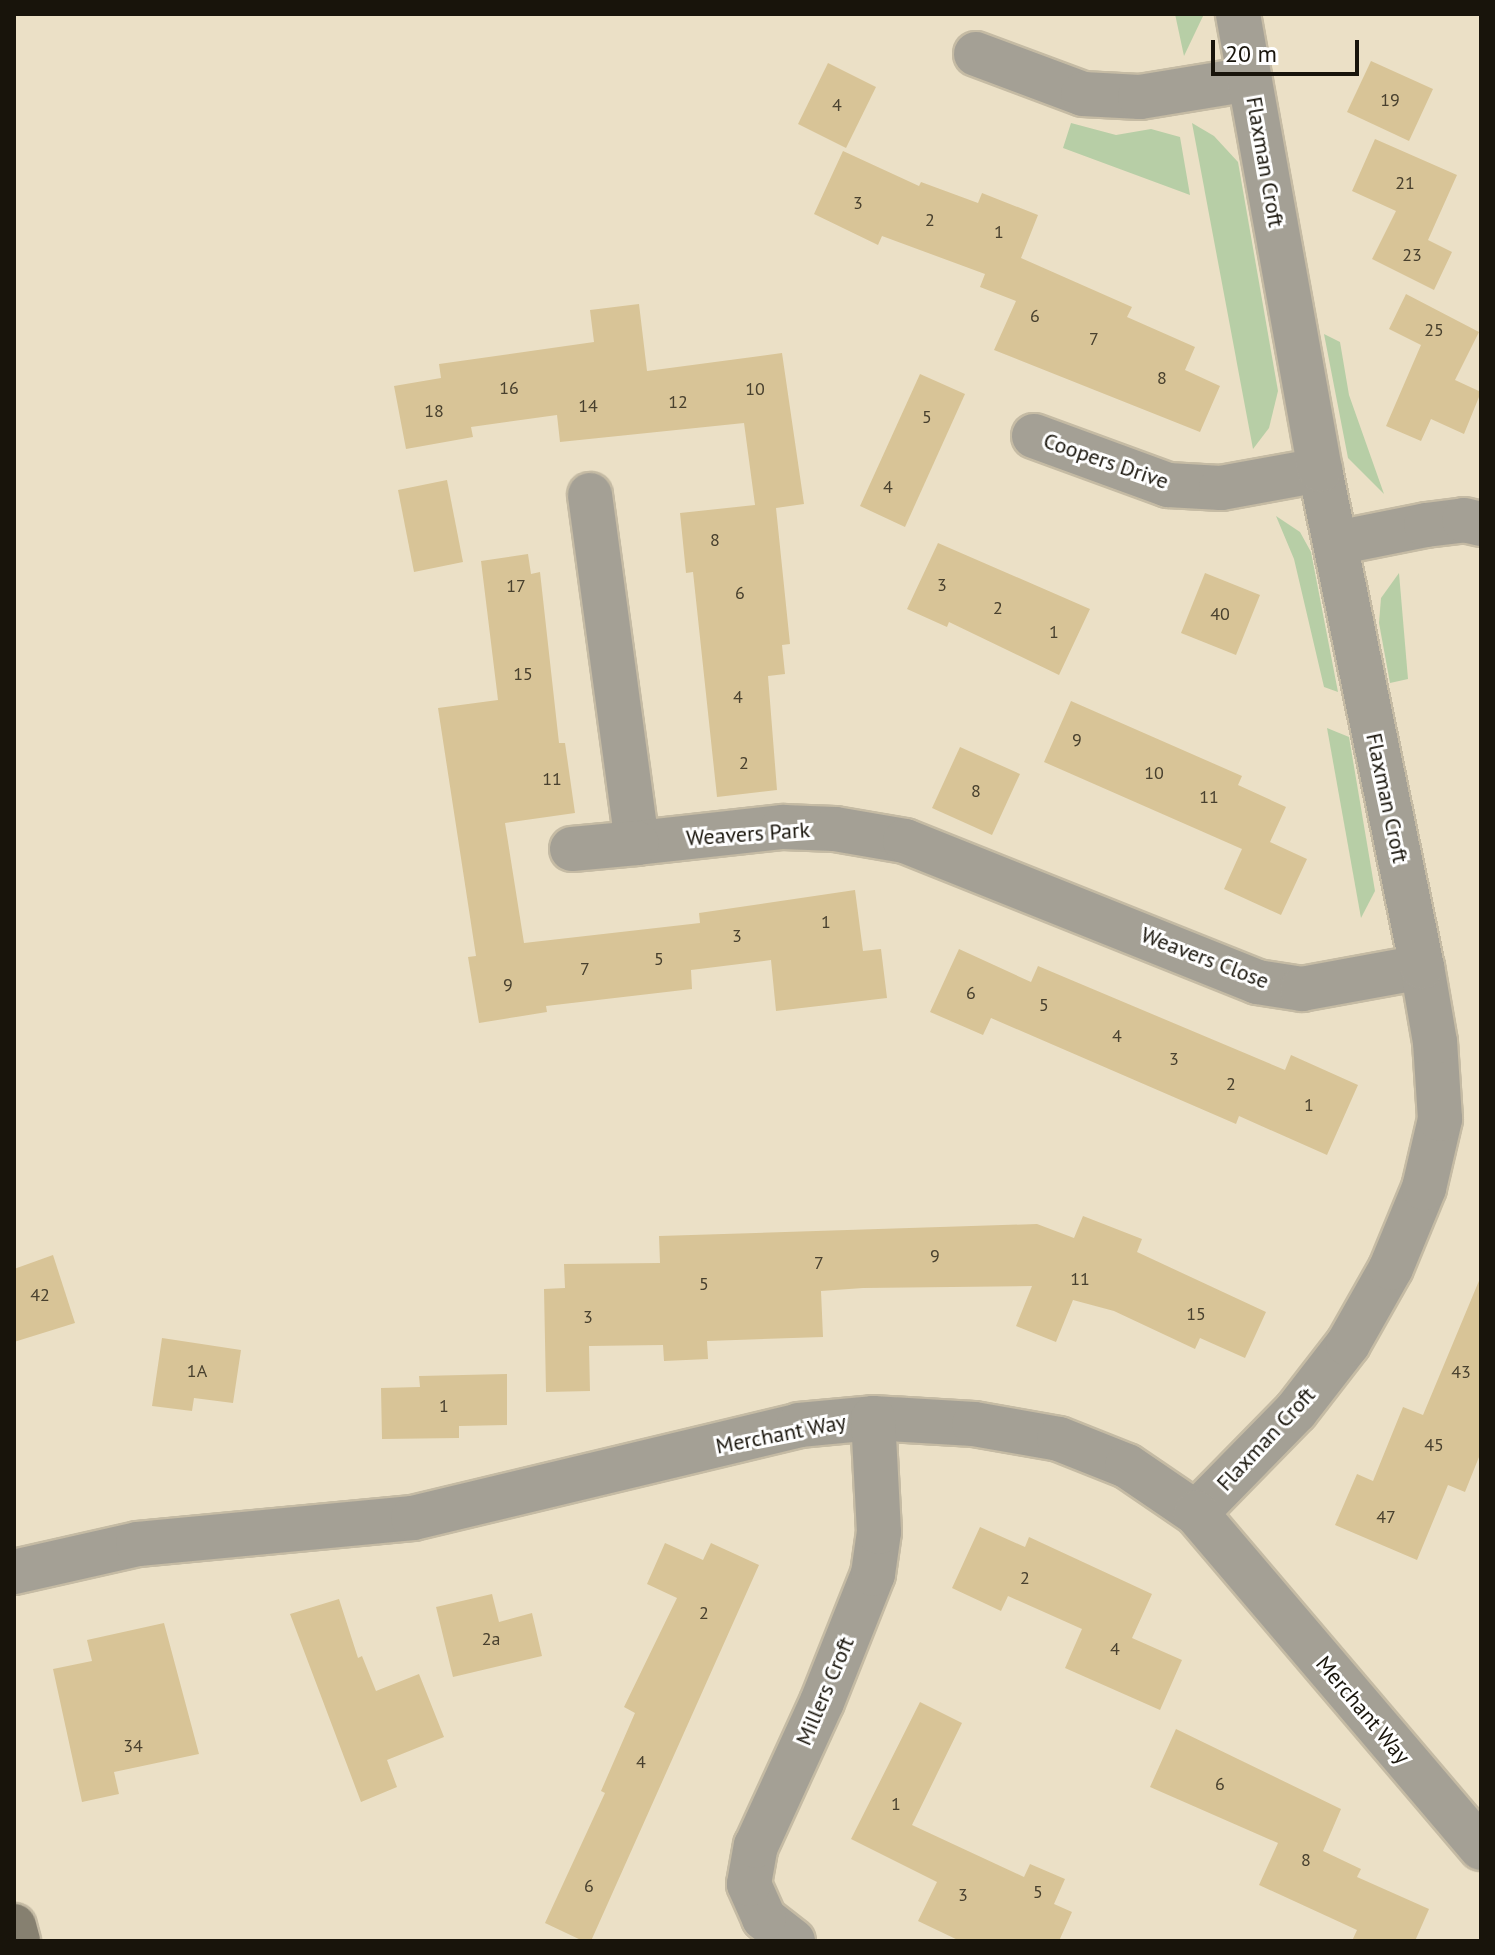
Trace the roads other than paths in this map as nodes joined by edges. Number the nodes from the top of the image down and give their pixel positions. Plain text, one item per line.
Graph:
1 (1238, 14) edge
2 (976, 54) dead end
3 (1250, 79) junction
4 (1034, 436) dead end
5 (1320, 470) junction
6 (590, 495) dead end
7 (1481, 524) edge
8 (1336, 543) junction
9 (637, 843) junction
10 (572, 849) dead end
11 (1042, 893) joint
12 (1422, 967) junction
13 (873, 1418) junction
14 (1196, 1513) junction
15 (14, 1572) edge
16 (1481, 1848) edge
17 (14, 1926) edge
18 (18, 1941) edge
19 (793, 1941) edge

1 - 3 street, Flaxman Croft
2 - 3 street
3 - 5 street, Flaxman Croft
4 - 5 street, Coopers Drive
5 - 8 street, Flaxman Croft
6 - 9 street
7 - 8 street
8 - 12 street, Flaxman Croft
9 - 10 street, Weavers Park
9 - 11 street, Weavers Park
11 - 12 street, Weavers Close
12 - 14 street, Flaxman Croft
13 - 14 street, Merchant Way
13 - 15 street, Merchant Way
13 - 19 street, Millers Croft
14 - 16 street, Merchant Way
17 - 18 street

